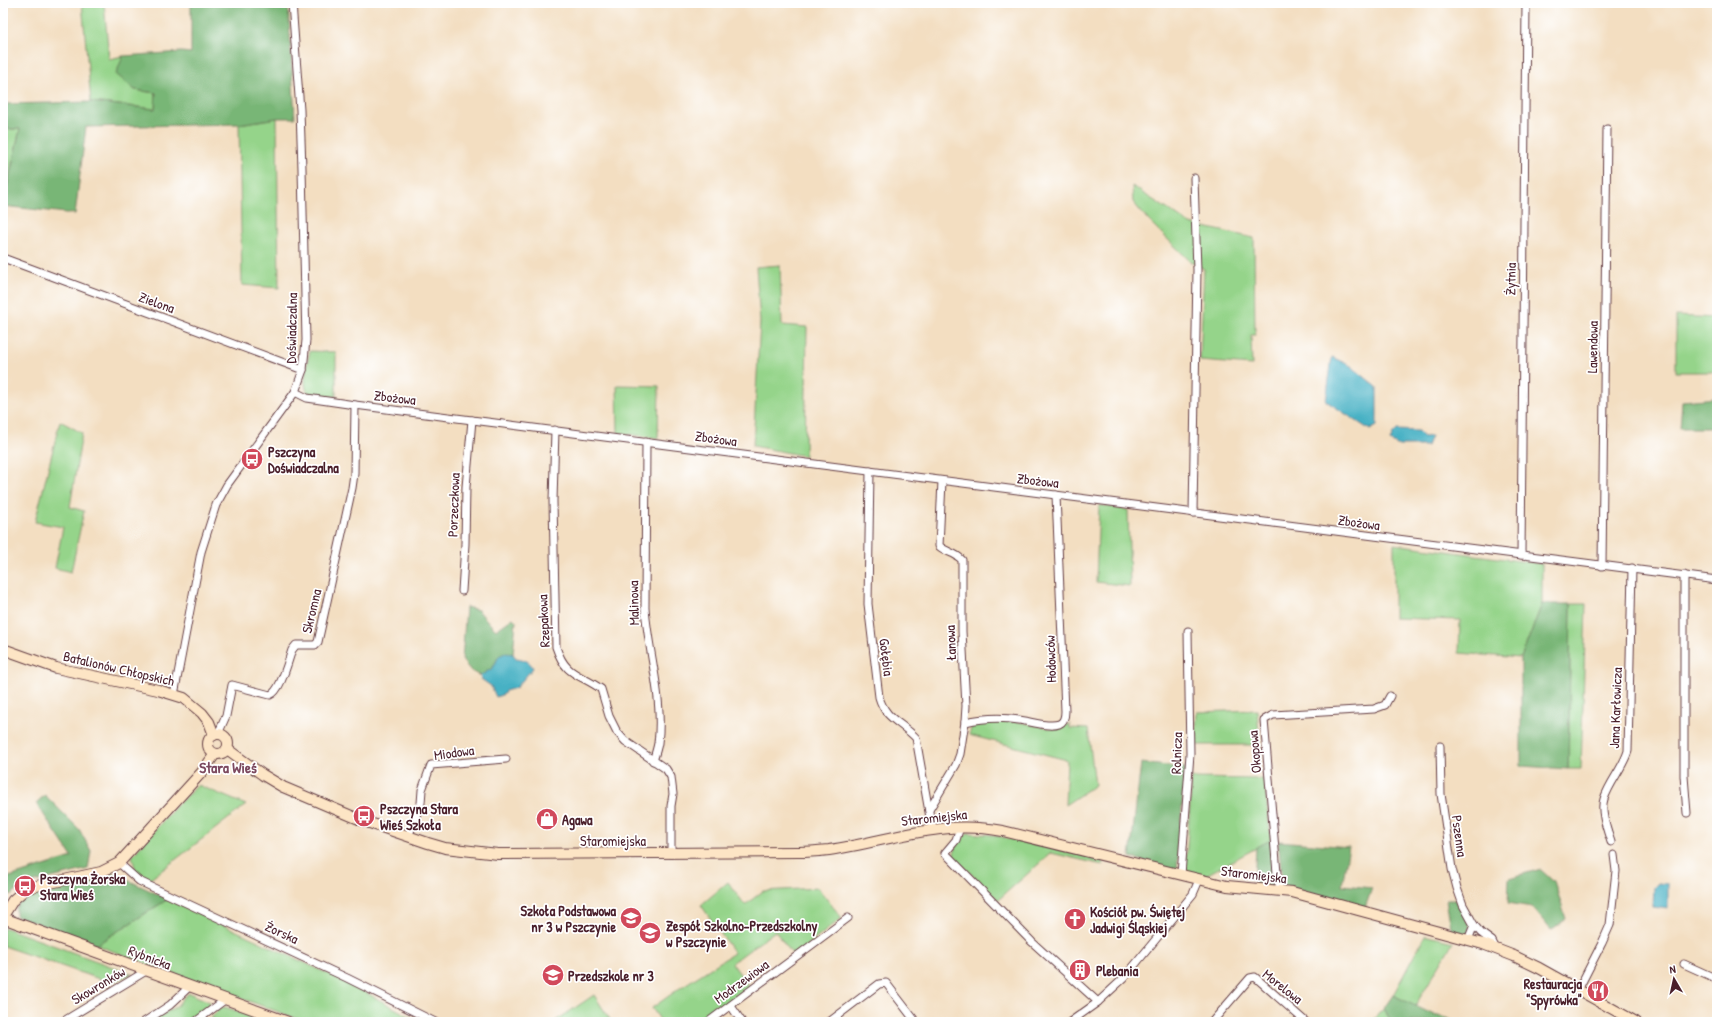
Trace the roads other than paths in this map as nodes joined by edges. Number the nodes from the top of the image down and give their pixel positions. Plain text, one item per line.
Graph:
1 (292, 3) edge
2 (1526, 3) edge
3 (1607, 129) dead end
4 (1194, 178) dead end
5 (3, 258) edge
6 (303, 370) junction
7 (295, 392) junction
8 (355, 405) junction
9 (472, 420) junction
10 (554, 430) junction
11 (646, 442) junction
12 (870, 472) junction
13 (942, 481) junction
14 (1056, 495) junction
15 (1193, 513) junction
16 (1521, 555) junction
17 (336, 559) joint
18 (1602, 566) junction
19 (1632, 568) junction
20 (1684, 575) junction
21 (1717, 580) edge
22 (462, 590) dead end
23 (1188, 631) dead end
24 (3, 649) edge
25 (174, 694) junction
26 (1390, 696) dead end
27 (965, 722) junction
28 (216, 735) junction
29 (1440, 746) dead end
30 (227, 749) junction
31 (215, 754) junction
32 (506, 759) dead end
33 (654, 761) junction
34 (929, 810) junction
35 (1687, 813) dead end
36 (960, 827) junction
37 (932, 829) junction
38 (408, 837) junction
39 (1611, 842) dead end
40 (670, 854) junction
41 (1614, 855) dead end
42 (119, 863) junction
43 (1181, 875) junction
44 (1199, 880) junction
45 (1280, 891) junction
46 (3, 917) edge
47 (848, 918) dead end
48 (1474, 925) junction
49 (1468, 940) junction
50 (1496, 949) junction
51 (1684, 964) dead end
52 (146, 971) junction
53 (1717, 979) edge
54 (189, 987) junction
55 (1578, 990) junction
56 (226, 999) junction
57 (1098, 1002) junction
58 (731, 1006) junction
59 (62, 1022) edge
60 (144, 1022) edge
61 (195, 1022) edge
62 (288, 1022) edge
63 (435, 1022) edge
64 (708, 1022) edge
65 (742, 1022) edge
66 (828, 1022) edge
67 (916, 1022) edge
68 (1070, 1022) edge
69 (1212, 1022) edge
70 (1306, 1022) edge
71 (1636, 1022) edge

1 - 6 street, Doświadczalna
2 - 16 street, Żytnia
3 - 18 street, Lawendowa
4 - 15 street
5 - 6 street, Zielona
6 - 7 street, Doświadczalna
7 - 8 street, Zbożowa
7 - 25 street, Doświadczalna
8 - 9 street, Zbożowa
8 - 17 street, Zbożowa
9 - 10 street, Zbożowa
9 - 22 street, Porzeczkowa
10 - 11 street, Zbożowa
10 - 33 street, Rzepakowa
11 - 12 street, Zbożowa
11 - 33 street, Malinowa
12 - 13 street, Zbożowa
12 - 34 street, Gołębia
13 - 14 street, Zbożowa
13 - 27 street, Łanowa
14 - 15 street, Zbożowa
14 - 27 street, Hodowców
15 - 16 street, Zbożowa
16 - 18 street, Zbożowa
17 - 28 street, Skromna
18 - 19 street, Zbożowa
19 - 20 street, Zbożowa
19 - 39 street, Jana Karłowicza
20 - 21 street, Zbożowa
20 - 35 street
23 - 43 street, Rolnicza
24 - 25 street, Batalionów Chłopskich
25 - 28 street, Batalionów Chłopskich
26 - 45 street, Okopowa
27 - 34 street, Łanowa
28 - 30 street
28 - 31 street
29 - 48 street, Pszenna
30 - 31 street
30 - 38 street, Staromiejska
31 - 42 street
32 - 38 street, Miodowa
33 - 40 street, Rzepakowa
34 - 37 street, Gołębia
36 - 37 street, Staromiejska
36 - 43 street, Staromiejska
36 - 57 street
37 - 40 street, Staromiejska
38 - 40 street, Staromiejska
41 - 55 street
42 - 46 street
42 - 63 street, Żorska
43 - 44 street, Staromiejska
44 - 45 street, Staromiejska
44 - 57 street
45 - 49 street, Staromiejska
46 - 52 street, Rybnicka
47 - 58 street, Modrzewiowa
48 - 49 street
48 - 50 street, Pszenna
49 - 50 street, Staromiejska
50 - 55 street, Staromiejska
51 - 53 street
52 - 54 street, Rybnicka
52 - 59 street, Skowronków
54 - 56 street, Rybnicka
54 - 60 street
55 - 71 street, Staromiejska
56 - 61 street
56 - 62 street, Rybnicka
57 - 68 street
58 - 64 street, Modrzewiowa
58 - 65 street
66 - 67 street
69 - 70 street, Morelowa

